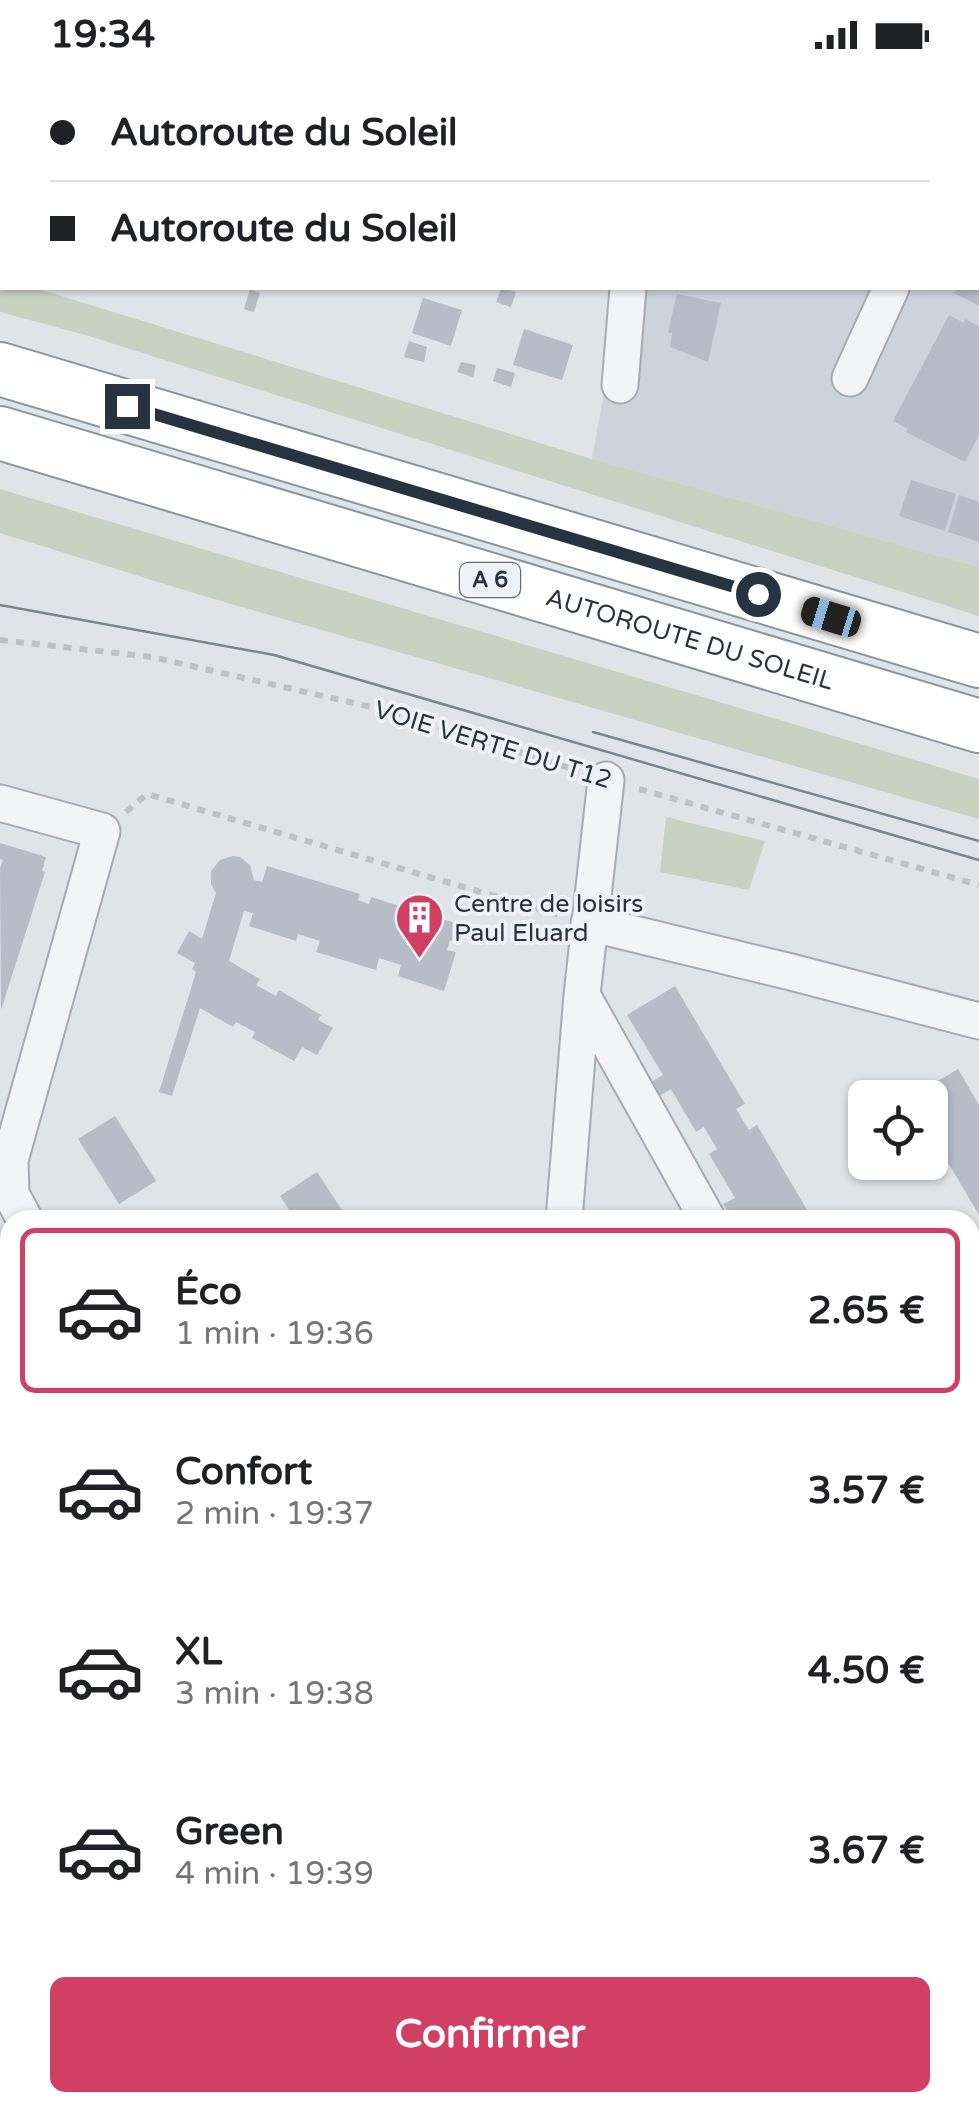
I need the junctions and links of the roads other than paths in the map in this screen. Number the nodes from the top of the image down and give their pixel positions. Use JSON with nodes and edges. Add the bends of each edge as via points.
{"nodes":[{"id":1,"x":628,"y":290,"type":"edge"},
{"id":2,"x":890,"y":290,"type":"edge"},
{"id":3,"x":0,"y":368,"type":"edge"},
{"id":4,"x":850,"y":378,"type":"dead end"},
{"id":5,"x":620,"y":385,"type":"dead end"},
{"id":6,"x":0,"y":434,"type":"edge"},
{"id":7,"x":979,"y":661,"type":"edge"},
{"id":8,"x":979,"y":726,"type":"edge"},
{"id":9,"x":606,"y":780,"type":"road end"},
{"id":10,"x":0,"y":803,"type":"edge"},
{"id":11,"x":589,"y":924,"type":"junction"},
{"id":12,"x":582,"y":996,"type":"junction"},
{"id":13,"x":979,"y":1022,"type":"edge"},
{"id":14,"x":10,"y":1160,"type":"junction"},
{"id":15,"x":0,"y":1200,"type":"edge"},
{"id":16,"x":20,"y":1210,"type":"edge"},
{"id":17,"x":565,"y":1210,"type":"edge"},
{"id":18,"x":702,"y":1210,"type":"edge"}],
"edges":[{"from":1,"to":5,"type":"street"},
{"from":2,"to":4,"type":"street"},
{"from":3,"to":7,"type":"highway"},
{"from":6,"to":8,"type":"highway","name":"AUTOROUTE DU SOLEIL","number":"A 6"},
{"from":9,"to":11,"type":"street"},
{"from":10,"to":14,"type":"street","via":[[102,831]]},
{"from":11,"to":12,"type":"street"},
{"from":11,"to":13,"type":"street"},
{"from":12,"to":17,"type":"street"},
{"from":12,"to":18,"type":"street"},
{"from":14,"to":15,"type":"street"},
{"from":14,"to":16,"type":"street","via":[[11,1194]]}]}
